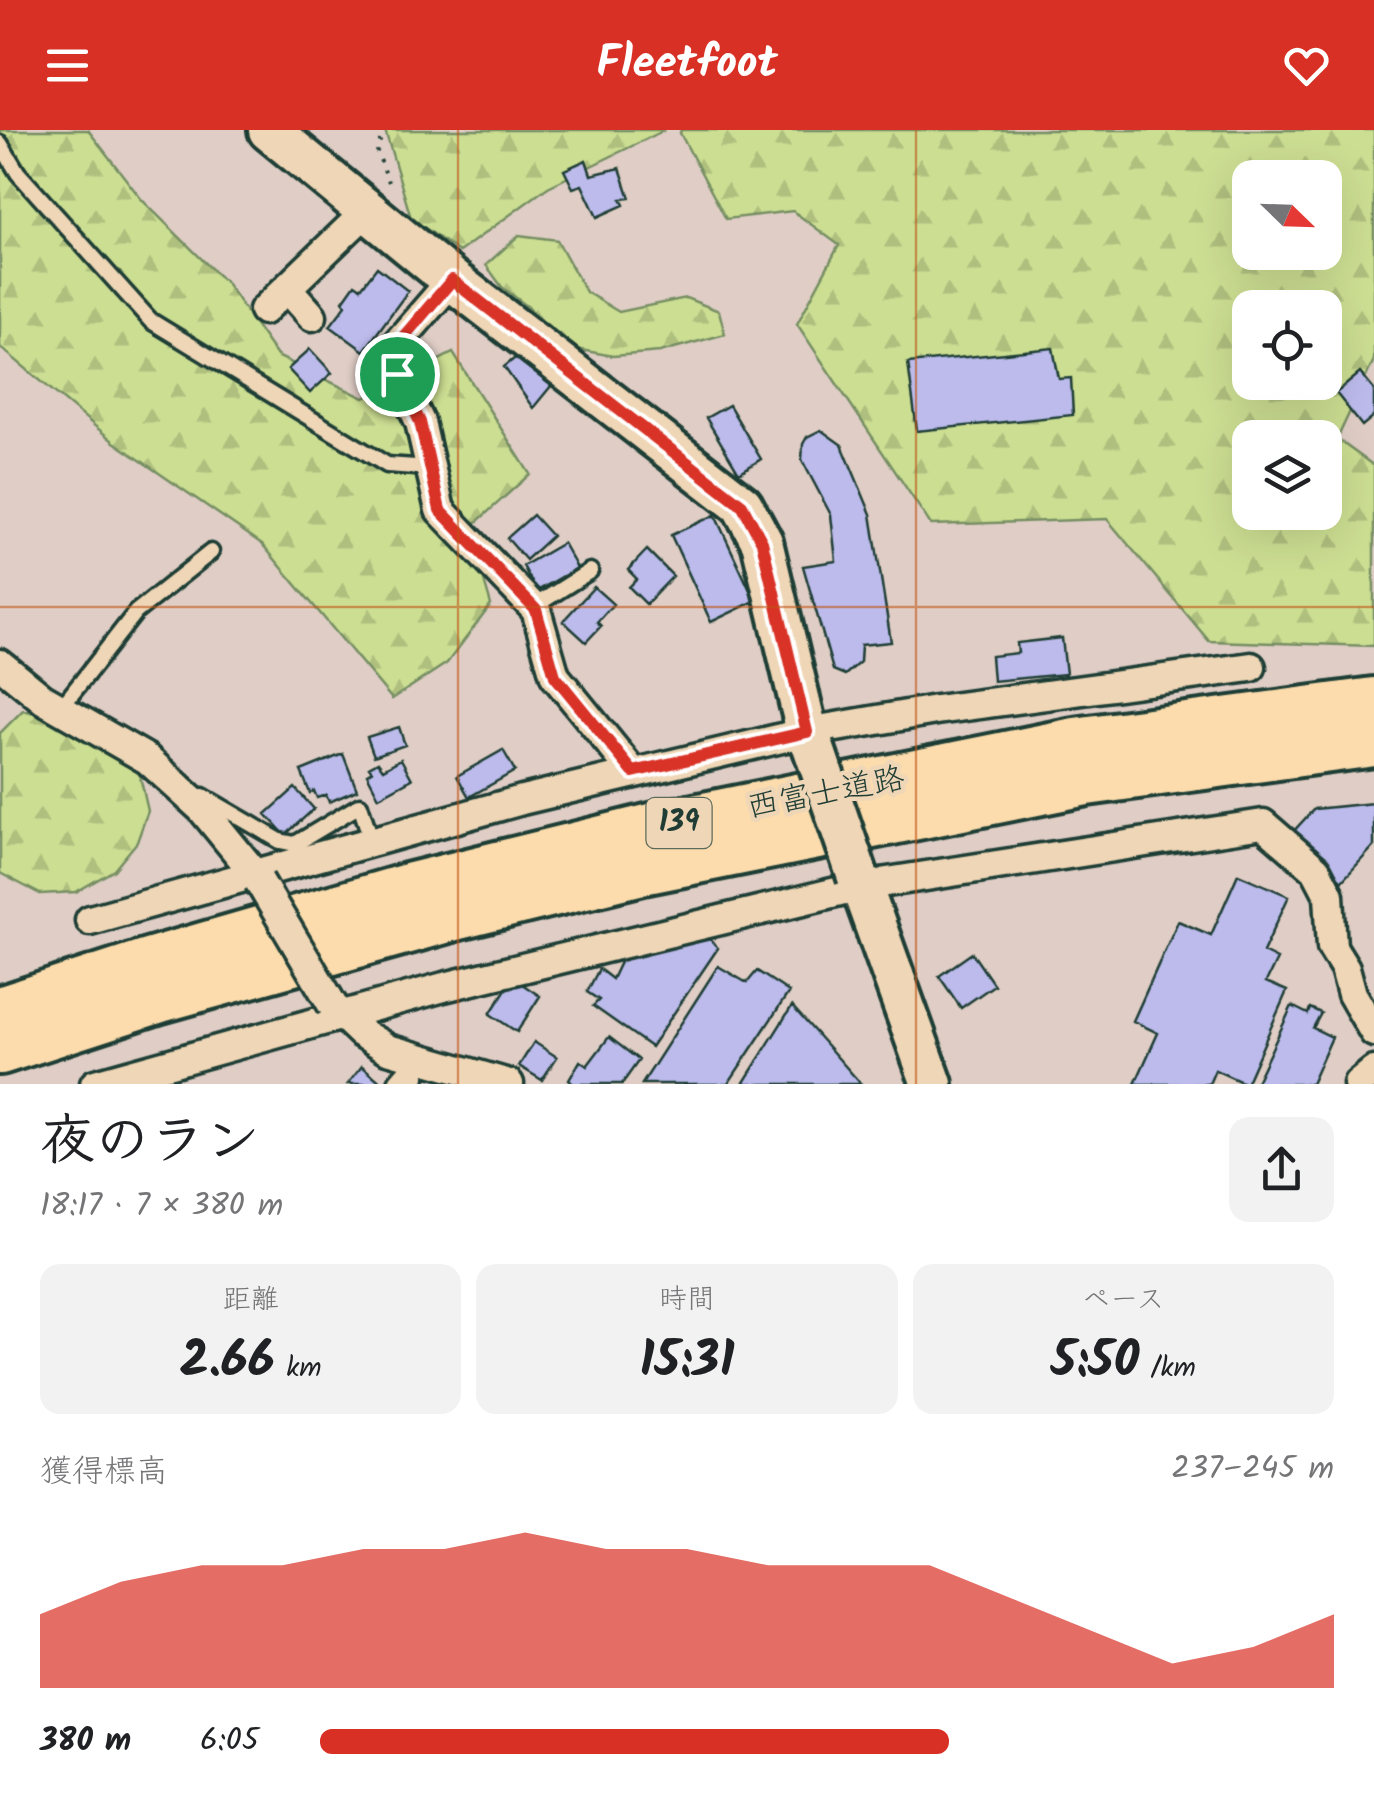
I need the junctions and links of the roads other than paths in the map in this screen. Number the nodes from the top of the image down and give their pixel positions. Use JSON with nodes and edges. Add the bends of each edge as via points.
{"nodes":[{"id":1,"x":269,"y":130,"type":"edge"},
{"id":2,"x":0,"y":143,"type":"edge"},
{"id":3,"x":382,"y":221,"type":"junction"},
{"id":4,"x":452,"y":280,"type":"junction"},
{"id":5,"x":287,"y":288,"type":"junction"},
{"id":6,"x":264,"y":310,"type":"dead end"},
{"id":7,"x":312,"y":316,"type":"dead end"},
{"id":8,"x":430,"y":468,"type":"junction"},
{"id":9,"x":210,"y":552,"type":"dead end"},
{"id":10,"x":590,"y":571,"type":"dead end"},
{"id":11,"x":533,"y":607,"type":"junction"},
{"id":12,"x":0,"y":664,"type":"edge"},
{"id":13,"x":1251,"y":667,"type":"dead end"},
{"id":14,"x":1374,"y":703,"type":"edge"},
{"id":15,"x":60,"y":709,"type":"junction"},
{"id":16,"x":810,"y":739,"type":"junction"},
{"id":17,"x":1374,"y":741,"type":"edge"},
{"id":18,"x":633,"y":772,"type":"junction"},
{"id":19,"x":191,"y":798,"type":"junction"},
{"id":20,"x":372,"y":842,"type":"junction"},
{"id":21,"x":257,"y":878,"type":"junction"},
{"id":22,"x":860,"y":882,"type":"junction"},
{"id":23,"x":90,"y":920,"type":"dead end"},
{"id":24,"x":337,"y":1010,"type":"junction"},
{"id":25,"x":0,"y":1012,"type":"edge"},
{"id":26,"x":1374,"y":1032,"type":"edge"},
{"id":27,"x":0,"y":1048,"type":"edge"},
{"id":28,"x":1374,"y":1071,"type":"edge"},
{"id":29,"x":95,"y":1084,"type":"edge"},
{"id":30,"x":509,"y":1084,"type":"edge"},
{"id":31,"x":932,"y":1084,"type":"edge"},
{"id":32,"x":1358,"y":1084,"type":"edge"}],
"edges":[{"from":1,"to":3,"type":"street"},
{"from":2,"to":8,"type":"lane","via":[[18,173],[151,321],[387,464]]},
{"from":3,"to":4,"type":"street"},
{"from":3,"to":5,"type":"street"},
{"from":4,"to":8,"type":"street","via":[[394,348]]},
{"from":4,"to":16,"type":"street","via":[[742,505],[762,542]]},
{"from":5,"to":6,"type":"street"},
{"from":5,"to":7,"type":"street"},
{"from":8,"to":11,"type":"street","via":[[440,510]]},
{"from":9,"to":15,"type":"lane","via":[[136,612]]},
{"from":10,"to":11,"type":"lane"},
{"from":11,"to":18,"type":"street","via":[[555,676]]},
{"from":12,"to":15,"type":"street"},
{"from":13,"to":16,"type":"street","via":[[936,710]]},
{"from":14,"to":25,"type":"highway","name":"西富士道路","number":"139","via":[[1076,743],[660,827],[408,889]]},
{"from":15,"to":19,"type":"street","via":[[146,759]]},
{"from":16,"to":18,"type":"street"},
{"from":16,"to":22,"type":"street","bridge":true},
{"from":17,"to":27,"type":"highway","name":"西富士道路","number":"139","via":[[1086,780],[642,869],[383,934]]},
{"from":18,"to":20,"type":"street"},
{"from":19,"to":20,"type":"lane","via":[[203,796],[295,844],[360,805]]},
{"from":19,"to":21,"type":"street"},
{"from":20,"to":21,"type":"street"},
{"from":21,"to":23,"type":"street"},
{"from":21,"to":24,"type":"street","bridge":true},
{"from":22,"to":24,"type":"street"},
{"from":22,"to":26,"type":"street","via":[[1263,824],[1316,870],[1329,894],[1332,947]]},
{"from":22,"to":31,"type":"street"},
{"from":24,"to":29,"type":"street"},
{"from":24,"to":30,"type":"street","via":[[388,1049]]},
{"from":28,"to":32,"type":"street"}]}
